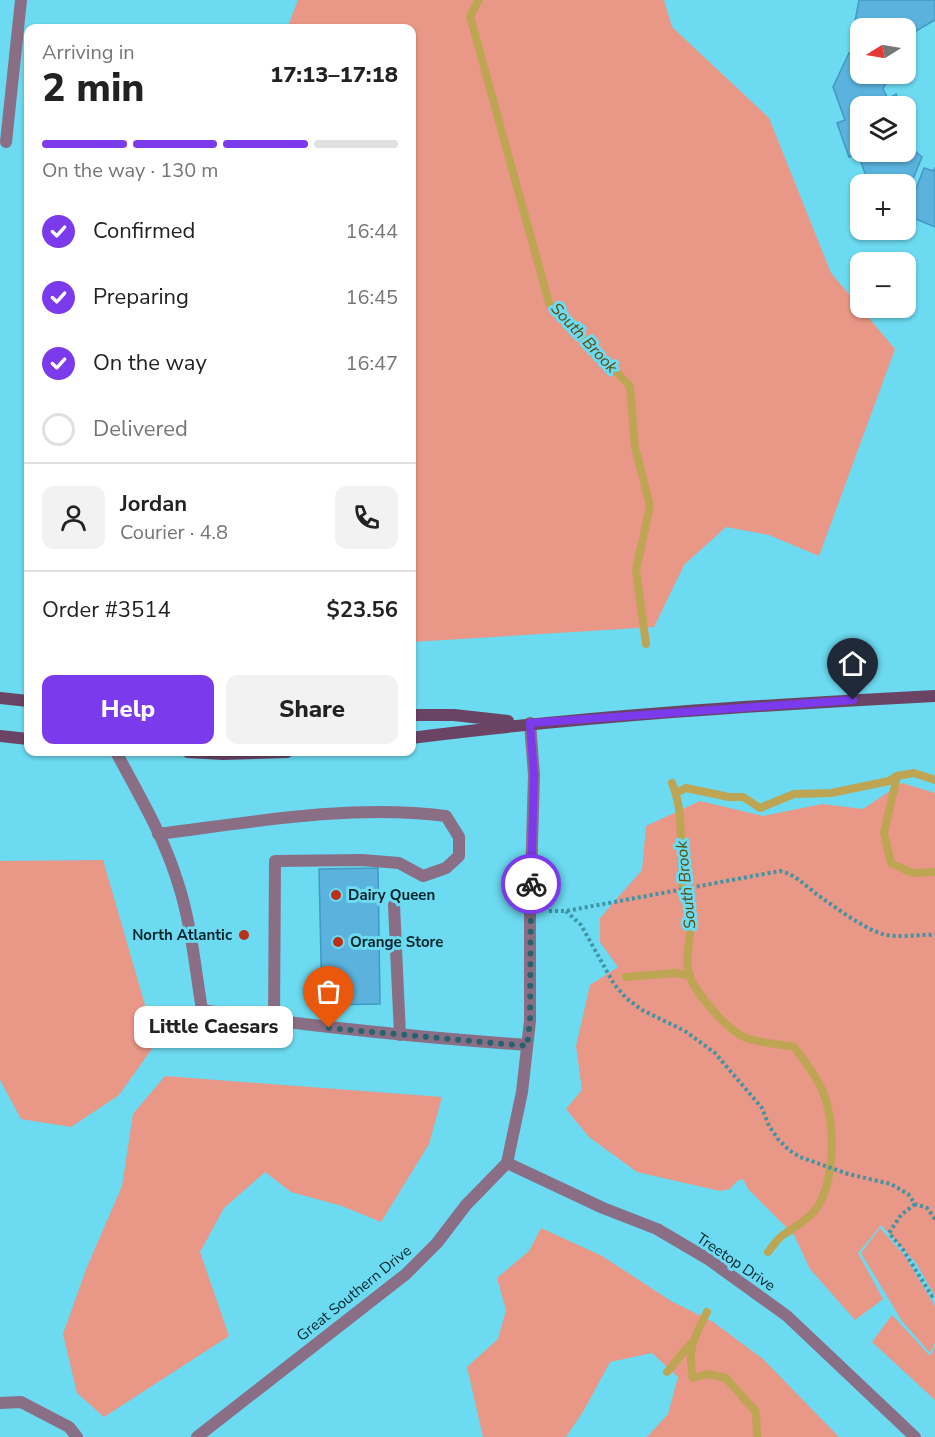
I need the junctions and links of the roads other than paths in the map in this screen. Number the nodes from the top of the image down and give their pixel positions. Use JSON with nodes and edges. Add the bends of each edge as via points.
{"nodes":[{"id":1,"x":21,"y":0,"type":"edge"},
{"id":2,"x":6,"y":142,"type":"dead end"},
{"id":3,"x":935,"y":696,"type":"edge"},
{"id":4,"x":0,"y":698,"type":"edge"},
{"id":5,"x":24,"y":701,"type":"edge"},
{"id":6,"x":416,"y":715,"type":"edge"},
{"id":7,"x":530,"y":723,"type":"junction"},
{"id":8,"x":0,"y":736,"type":"edge"},
{"id":9,"x":416,"y":737,"type":"edge"},
{"id":10,"x":24,"y":739,"type":"edge"},
{"id":11,"x":118,"y":756,"type":"edge"},
{"id":12,"x":158,"y":834,"type":"junction"},
{"id":13,"x":394,"y":904,"type":"dead end"},
{"id":14,"x":274,"y":1021,"type":"junction"},
{"id":15,"x":400,"y":1035,"type":"junction"},
{"id":16,"x":527,"y":1046,"type":"junction"},
{"id":17,"x":507,"y":1163,"type":"junction"},
{"id":18,"x":0,"y":1403,"type":"edge"},
{"id":19,"x":77,"y":1437,"type":"edge"},
{"id":20,"x":197,"y":1437,"type":"edge"},
{"id":21,"x":915,"y":1437,"type":"edge"}],
"edges":[{"from":1,"to":2,"type":"street"},
{"from":3,"to":7,"type":"main road"},
{"from":4,"to":5,"type":"main road"},
{"from":6,"to":7,"type":"main road"},
{"from":7,"to":9,"type":"main road"},
{"from":7,"to":16,"type":"street","via":[[534,775]]},
{"from":8,"to":10,"type":"main road"},
{"from":11,"to":12,"type":"street"},
{"from":12,"to":14,"type":"street","via":[[177,879],[202,1010]]},
{"from":12,"to":14,"type":"street","via":[[334,814],[412,812],[446,816],[459,837],[459,856],[446,868],[423,876],[399,863],[275,861]]},
{"from":13,"to":15,"type":"street"},
{"from":14,"to":15,"type":"street"},
{"from":15,"to":16,"type":"street"},
{"from":16,"to":17,"type":"street"},
{"from":17,"to":20,"type":"street","name":"Great Southern Drive","via":[[406,1274]]},
{"from":17,"to":21,"type":"street","name":"Treetop Drive","via":[[657,1229],[708,1259],[788,1316]]},
{"from":18,"to":19,"type":"street","via":[[21,1402],[69,1427]]}]}
